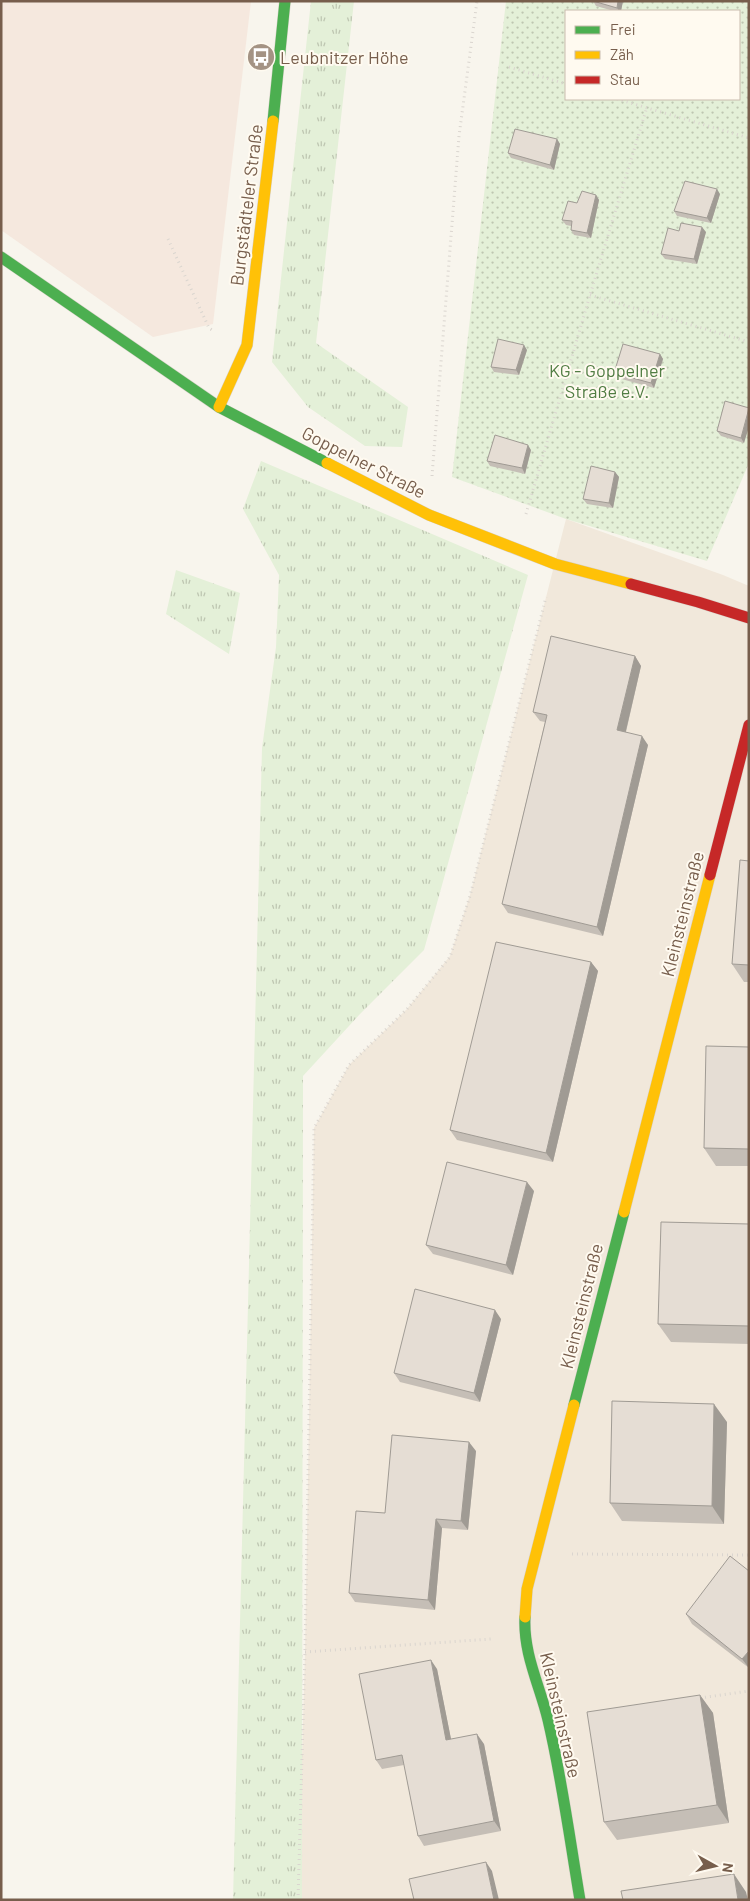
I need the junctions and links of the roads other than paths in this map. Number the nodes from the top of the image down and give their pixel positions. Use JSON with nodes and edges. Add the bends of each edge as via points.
{"nodes":[{"id":1,"x":284,"y":1,"type":"edge"},
{"id":2,"x":1,"y":257,"type":"edge"},
{"id":3,"x":219,"y":406,"type":"junction"},
{"id":4,"x":749,"y":618,"type":"edge"},
{"id":5,"x":749,"y":725,"type":"edge"},
{"id":6,"x":580,"y":1900,"type":"edge"}],
"edges":[{"from":1,"to":3,"type":"street","name":"Burgstädteler Straße","via":[[247,345]]},
{"from":2,"to":3,"type":"street","name":"Goppelner Straße"},
{"from":3,"to":4,"type":"street","name":"Goppelner Straße","via":[[429,515],[554,564]]},
{"from":5,"to":6,"type":"street","name":"Kleinsteinstraße","via":[[527,1589],[526,1636],[534,1677],[548,1719]]}]}
